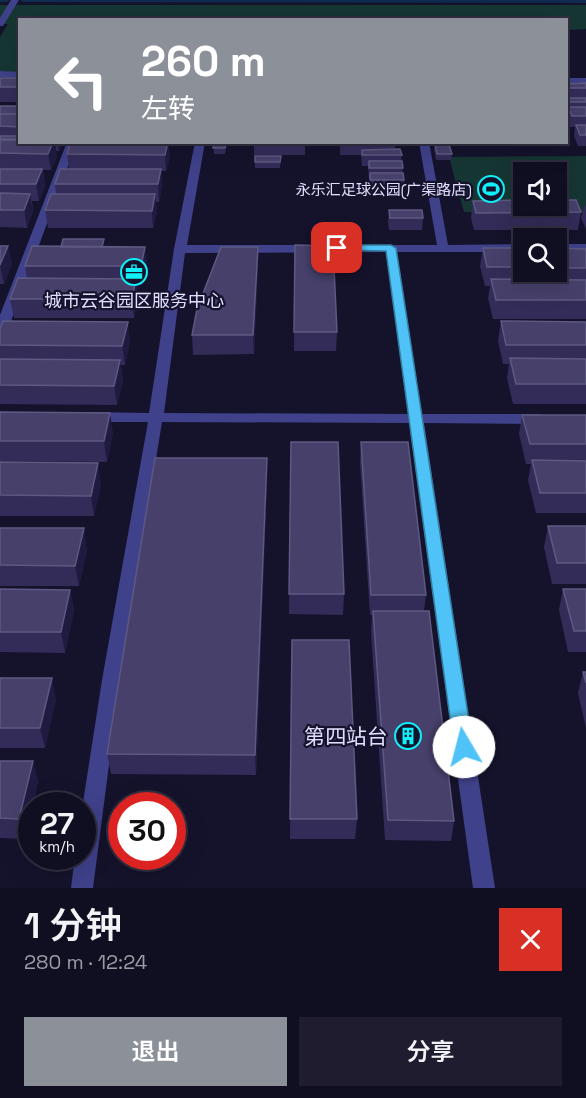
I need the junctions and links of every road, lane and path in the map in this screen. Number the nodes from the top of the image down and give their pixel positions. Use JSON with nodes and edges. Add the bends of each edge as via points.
{"nodes":[{"id":1,"x":15,"y":0,"type":"edge"},
{"id":2,"x":0,"y":24,"type":"edge"},
{"id":3,"x":0,"y":74,"type":"edge"},
{"id":4,"x":18,"y":75,"type":"edge"},
{"id":5,"x":568,"y":81,"type":"edge"},
{"id":6,"x":586,"y":81,"type":"edge"},
{"id":7,"x":71,"y":144,"type":"edge"},
{"id":8,"x":200,"y":144,"type":"edge"},
{"id":9,"x":424,"y":144,"type":"edge"},
{"id":10,"x":391,"y":248,"type":"junction"},
{"id":11,"x":443,"y":248,"type":"junction"},
{"id":12,"x":513,"y":248,"type":"edge"},
{"id":13,"x":567,"y":248,"type":"edge"},
{"id":14,"x":586,"y":248,"type":"edge"},
{"id":15,"x":180,"y":249,"type":"junction"},
{"id":16,"x":0,"y":332,"type":"edge"},
{"id":17,"x":78,"y":417,"type":"edge"},
{"id":18,"x":156,"y":417,"type":"junction"},
{"id":19,"x":416,"y":418,"type":"junction"},
{"id":20,"x":552,"y":419,"type":"edge"},
{"id":21,"x":82,"y":888,"type":"edge"},
{"id":22,"x":484,"y":888,"type":"edge"}],
"edges":[{"from":1,"to":2,"type":"street"},
{"from":3,"to":4,"type":"street"},
{"from":5,"to":6,"type":"street"},
{"from":7,"to":16,"type":"street"},
{"from":8,"to":15,"type":"street"},
{"from":9,"to":11,"type":"street"},
{"from":10,"to":11,"type":"street"},
{"from":10,"to":15,"type":"street"},
{"from":10,"to":19,"type":"street"},
{"from":11,"to":12,"type":"street"},
{"from":13,"to":14,"type":"street"},
{"from":15,"to":18,"type":"street"},
{"from":17,"to":18,"type":"street"},
{"from":18,"to":19,"type":"street"},
{"from":18,"to":21,"type":"street","via":[[111,680]]},
{"from":19,"to":20,"type":"street"},
{"from":19,"to":22,"type":"street"}]}
